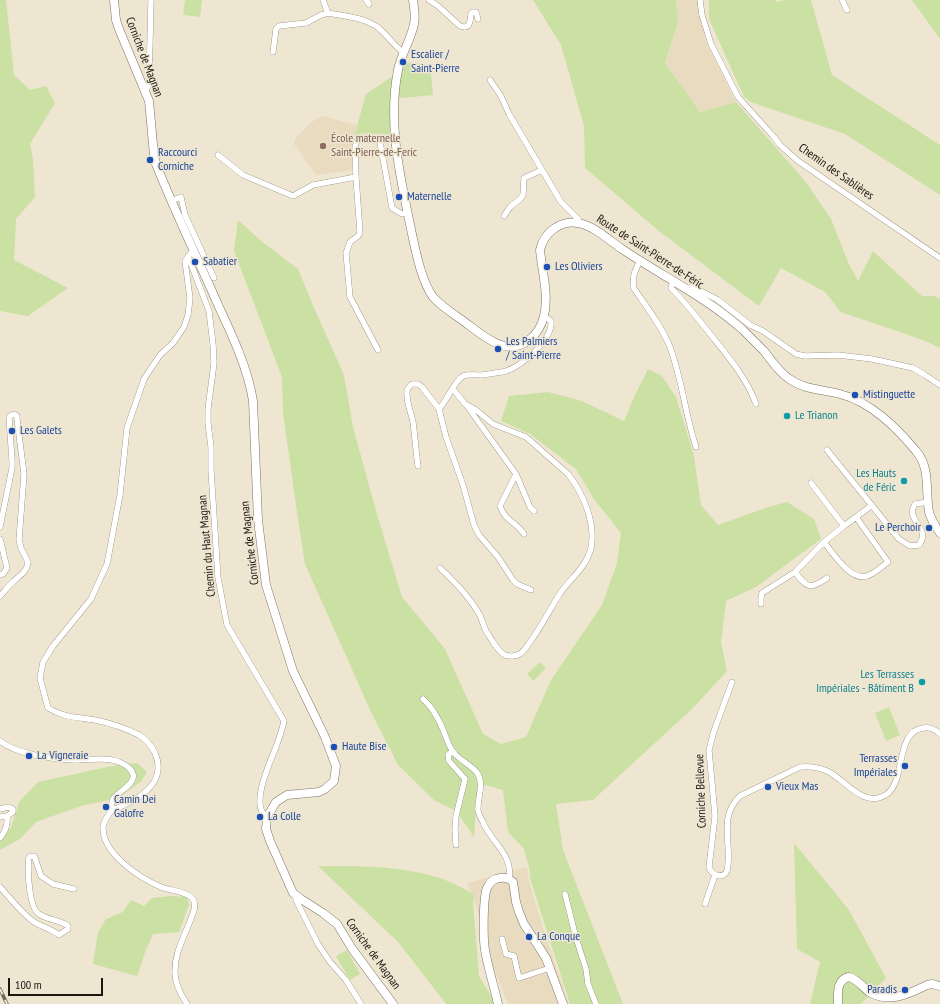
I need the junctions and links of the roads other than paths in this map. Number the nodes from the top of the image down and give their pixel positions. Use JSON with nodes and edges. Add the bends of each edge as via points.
{"nodes":[{"id":1,"x":114,"y":0,"type":"edge"},
{"id":2,"x":151,"y":0,"type":"edge"},
{"id":3,"x":323,"y":0,"type":"edge"},
{"id":4,"x":413,"y":0,"type":"edge"},
{"id":5,"x":429,"y":0,"type":"edge"},
{"id":6,"x":700,"y":0,"type":"edge"},
{"id":7,"x":842,"y":0,"type":"edge"},
{"id":8,"x":847,"y":10,"type":"dead end"},
{"id":9,"x":328,"y":13,"type":"junction"},
{"id":10,"x":478,"y":19,"type":"dead end"},
{"id":11,"x":274,"y":52,"type":"dead end"},
{"id":12,"x":403,"y":52,"type":"junction"},
{"id":13,"x":490,"y":80,"type":"dead end"},
{"id":14,"x":145,"y":92,"type":"junction"},
{"id":15,"x":218,"y":155,"type":"dead end"},
{"id":16,"x":542,"y":170,"type":"junction"},
{"id":17,"x":356,"y":177,"type":"junction"},
{"id":18,"x":171,"y":201,"type":"junction"},
{"id":19,"x":408,"y":212,"type":"junction"},
{"id":20,"x":504,"y":216,"type":"dead end"},
{"id":21,"x":579,"y":223,"type":"junction"},
{"id":22,"x":191,"y":254,"type":"junction"},
{"id":23,"x":940,"y":258,"type":"edge"},
{"id":24,"x":640,"y":260,"type":"junction"},
{"id":25,"x":214,"y":278,"type":"dead end"},
{"id":26,"x":673,"y":280,"type":"junction"},
{"id":27,"x":686,"y":288,"type":"junction"},
{"id":28,"x":544,"y":316,"type":"junction"},
{"id":29,"x":378,"y":350,"type":"dead end"},
{"id":30,"x":940,"y":385,"type":"edge"},
{"id":31,"x":453,"y":389,"type":"junction"},
{"id":32,"x":465,"y":404,"type":"junction"},
{"id":33,"x":756,"y":404,"type":"dead end"},
{"id":34,"x":439,"y":408,"type":"junction"},
{"id":35,"x":696,"y":447,"type":"dead end"},
{"id":36,"x":827,"y":450,"type":"dead end"},
{"id":37,"x":418,"y":466,"type":"dead end"},
{"id":38,"x":516,"y":474,"type":"junction"},
{"id":39,"x":811,"y":483,"type":"dead end"},
{"id":40,"x":928,"y":502,"type":"junction"},
{"id":41,"x":871,"y":506,"type":"junction"},
{"id":42,"x":534,"y":512,"type":"dead end"},
{"id":43,"x":856,"y":517,"type":"junction"},
{"id":44,"x":844,"y":526,"type":"junction"},
{"id":45,"x":0,"y":527,"type":"edge"},
{"id":46,"x":940,"y":533,"type":"edge"},
{"id":47,"x":524,"y":534,"type":"dead end"},
{"id":48,"x":0,"y":539,"type":"edge"},
{"id":49,"x":824,"y":542,"type":"junction"},
{"id":50,"x":440,"y":568,"type":"dead end"},
{"id":51,"x":795,"y":572,"type":"junction"},
{"id":52,"x":0,"y":575,"type":"edge"},
{"id":53,"x":827,"y":578,"type":"dead end"},
{"id":54,"x":531,"y":590,"type":"dead end"},
{"id":55,"x":0,"y":596,"type":"edge"},
{"id":56,"x":761,"y":604,"type":"dead end"},
{"id":57,"x":732,"y":682,"type":"dead end"},
{"id":58,"x":423,"y":699,"type":"dead end"},
{"id":59,"x":940,"y":734,"type":"edge"},
{"id":60,"x":0,"y":742,"type":"edge"},
{"id":61,"x":453,"y":751,"type":"junction"},
{"id":62,"x":0,"y":809,"type":"edge"},
{"id":63,"x":111,"y":810,"type":"junction"},
{"id":64,"x":8,"y":816,"type":"junction"},
{"id":65,"x":0,"y":817,"type":"edge"},
{"id":66,"x":267,"y":817,"type":"junction"},
{"id":67,"x":0,"y":838,"type":"edge"},
{"id":68,"x":456,"y":845,"type":"dead end"},
{"id":69,"x":715,"y":875,"type":"junction"},
{"id":70,"x":509,"y":879,"type":"junction"},
{"id":71,"x":0,"y":887,"type":"edge"},
{"id":72,"x":74,"y":889,"type":"dead end"},
{"id":73,"x":565,"y":894,"type":"dead end"},
{"id":74,"x":296,"y":896,"type":"junction"},
{"id":75,"x":705,"y":904,"type":"dead end"},
{"id":76,"x":502,"y":939,"type":"dead end"},
{"id":77,"x":550,"y":968,"type":"junction"},
{"id":78,"x":940,"y":986,"type":"edge"},
{"id":79,"x":187,"y":1004,"type":"edge"},
{"id":80,"x":361,"y":1004,"type":"edge"},
{"id":81,"x":393,"y":1004,"type":"edge"},
{"id":82,"x":498,"y":1004,"type":"edge"},
{"id":83,"x":563,"y":1004,"type":"edge"},
{"id":84,"x":596,"y":1004,"type":"edge"},
{"id":85,"x":838,"y":1004,"type":"edge"}],
"edges":[{"from":1,"to":14,"type":"street","name":"Corniche de Magnan","via":[[119,29]]},
{"from":2,"to":14,"type":"street","via":[[149,84]]},
{"from":3,"to":9,"type":"street"},
{"from":4,"to":12,"type":"street","name":"Route de Saint-Pierre-de-Féric","via":[[414,23]]},
{"from":5,"to":10,"type":"street","via":[[460,26],[468,26],[473,12],[476,12]]},
{"from":6,"to":23,"type":"street","name":"Chemin des Sablières","via":[[711,44],[738,97],[780,145],[798,161]]},
{"from":7,"to":8,"type":"street"},
{"from":9,"to":11,"type":"street","via":[[306,23],[279,26],[276,29]]},
{"from":9,"to":12,"type":"street","via":[[358,18],[377,26]]},
{"from":12,"to":19,"type":"street","name":"Route de Saint-Pierre-de-Féric","via":[[398,69],[394,118],[398,162]]},
{"from":13,"to":16,"type":"street"},
{"from":14,"to":18,"type":"street","name":"Corniche de Magnan","via":[[150,107],[154,158]]},
{"from":15,"to":17,"type":"street","via":[[243,175],[293,196],[314,185]]},
{"from":16,"to":20,"type":"street","via":[[524,178],[523,194]]},
{"from":16,"to":21,"type":"street","via":[[561,202],[578,218]]},
{"from":17,"to":19,"type":"street","via":[[356,141],[363,137],[374,138],[380,142],[392,208],[402,214]]},
{"from":17,"to":29,"type":"street","via":[[360,233],[350,242],[346,253],[350,297]]},
{"from":18,"to":22,"type":"street","name":"Corniche de Magnan"},
{"from":18,"to":25,"type":"street","via":[[181,197],[185,215]]},
{"from":19,"to":28,"type":"street","name":"Route de Saint-Pierre-de-Féric","via":[[423,276],[433,297],[484,337],[508,347],[518,346],[534,336]]},
{"from":21,"to":24,"type":"street","name":"Route de Saint-Pierre-de-Féric"},
{"from":21,"to":28,"type":"street","name":"Route de Saint-Pierre-de-Féric","via":[[564,224],[555,228],[542,242],[540,250],[545,298]]},
{"from":22,"to":63,"type":"street","via":[[185,261],[190,298],[187,320],[173,343],[160,355],[144,379],[127,428],[120,495],[107,564],[92,599],[53,646],[44,662],[40,678],[48,708],[71,718],[110,723],[139,735],[154,751],[158,766],[153,784],[147,792]]},
{"from":22,"to":66,"type":"street","name":"Chemin du Haut Magnan","via":[[209,311],[213,344],[214,363],[208,423],[218,578],[227,625],[284,721],[262,781],[261,808],[263,815]]},
{"from":22,"to":66,"type":"street","name":"Corniche de Magnan","via":[[236,346],[252,392],[258,520],[266,585],[293,671],[336,766],[334,781],[325,789],[319,792],[287,795],[276,802]]},
{"from":24,"to":26,"type":"street","name":"Route de Saint-Pierre-de-Féric"},
{"from":24,"to":35,"type":"street","via":[[634,274],[633,287],[657,321],[670,347]]},
{"from":26,"to":27,"type":"street","name":"Route de Saint-Pierre-de-Féric"},
{"from":26,"to":33,"type":"street","via":[[671,288],[748,385]]},
{"from":27,"to":30,"type":"street","via":[[693,287],[718,300],[750,325],[796,354],[872,359],[913,368]]},
{"from":27,"to":40,"type":"street","name":"Route de Saint-Pierre-de-Féric","via":[[742,330],[763,350],[780,372],[792,381],[807,388],[855,399],[878,413],[922,459]]},
{"from":28,"to":31,"type":"street","via":[[551,321],[552,327],[532,354],[507,370],[463,376]]},
{"from":31,"to":32,"type":"street"},
{"from":31,"to":34,"type":"street"},
{"from":32,"to":38,"type":"street"},
{"from":32,"to":50,"type":"street","via":[[493,424],[526,437],[568,474],[582,497],[589,516],[590,549],[585,563],[559,594],[539,630],[524,650],[513,656],[501,652],[486,631],[470,599]]},
{"from":34,"to":37,"type":"street","via":[[418,384],[408,387],[408,406],[413,423]]},
{"from":34,"to":54,"type":"street","via":[[477,531],[513,580]]},
{"from":36,"to":41,"type":"street"},
{"from":38,"to":42,"type":"street"},
{"from":38,"to":47,"type":"street","via":[[500,506],[509,521],[520,527]]},
{"from":39,"to":44,"type":"street"},
{"from":40,"to":41,"type":"street","via":[[915,504],[913,508],[914,518],[923,536],[919,545],[910,546],[899,539]]},
{"from":40,"to":46,"type":"street","name":"Route de Saint-Pierre-de-Féric","via":[[929,512]]},
{"from":41,"to":43,"type":"street"},
{"from":43,"to":44,"type":"street"},
{"from":43,"to":49,"type":"street","via":[[888,562],[868,576],[852,574]]},
{"from":44,"to":49,"type":"street"},
{"from":45,"to":55,"type":"street","via":[[12,468],[9,418],[14,414],[17,416],[24,474],[19,540],[20,548],[28,562],[24,572]]},
{"from":48,"to":52,"type":"street","via":[[7,568],[4,574]]},
{"from":49,"to":51,"type":"street"},
{"from":51,"to":53,"type":"street","via":[[810,586],[816,586]]},
{"from":51,"to":56,"type":"street","via":[[762,593]]},
{"from":57,"to":69,"type":"street","name":"Corniche Bellevue","via":[[709,750],[715,816],[709,867]]},
{"from":58,"to":61,"type":"street","via":[[431,706]]},
{"from":59,"to":69,"type":"street","name":"Corniche Bellevue","via":[[926,728],[911,734],[904,748],[895,784],[892,790],[882,797],[866,798],[833,774],[806,766],[740,796],[733,802],[728,816],[727,871],[725,874]]},
{"from":60,"to":63,"type":"street","via":[[20,752],[71,760],[113,760],[126,766],[133,774],[133,779],[130,785],[114,797]]},
{"from":61,"to":68,"type":"street","via":[[448,755],[449,761],[465,779],[456,816]]},
{"from":61,"to":70,"type":"street","via":[[478,775],[481,789],[478,811],[487,831],[507,860]]},
{"from":62,"to":64,"type":"street","via":[[11,808],[12,812]]},
{"from":63,"to":79,"type":"street","via":[[105,821],[104,833],[111,851],[120,861],[161,887],[182,893],[194,901],[194,910],[182,939],[175,974],[180,993]]},
{"from":64,"to":65,"type":"street"},
{"from":64,"to":67,"type":"street","via":[[8,823]]},
{"from":66,"to":74,"type":"street","via":[[266,829],[270,841]]},
{"from":69,"to":75,"type":"street"},
{"from":70,"to":77,"type":"street","via":[[514,885],[516,902],[524,924]]},
{"from":70,"to":82,"type":"street","via":[[492,881],[486,893],[484,944]]},
{"from":71,"to":72,"type":"street","via":[[32,920],[59,935],[68,929],[68,926],[39,914],[34,908],[28,857],[34,856],[41,876],[53,884]]},
{"from":73,"to":84,"type":"street","via":[[586,968],[588,984]]},
{"from":74,"to":80,"type":"street","via":[[318,944]]},
{"from":74,"to":81,"type":"street","name":"Corniche de Magnan","via":[[337,924]]},
{"from":76,"to":77,"type":"street","via":[[506,954],[514,956],[519,978]]},
{"from":77,"to":83,"type":"street"},
{"from":78,"to":85,"type":"street","via":[[927,985],[898,999],[886,1000],[871,994],[849,977],[840,983]]}]}
